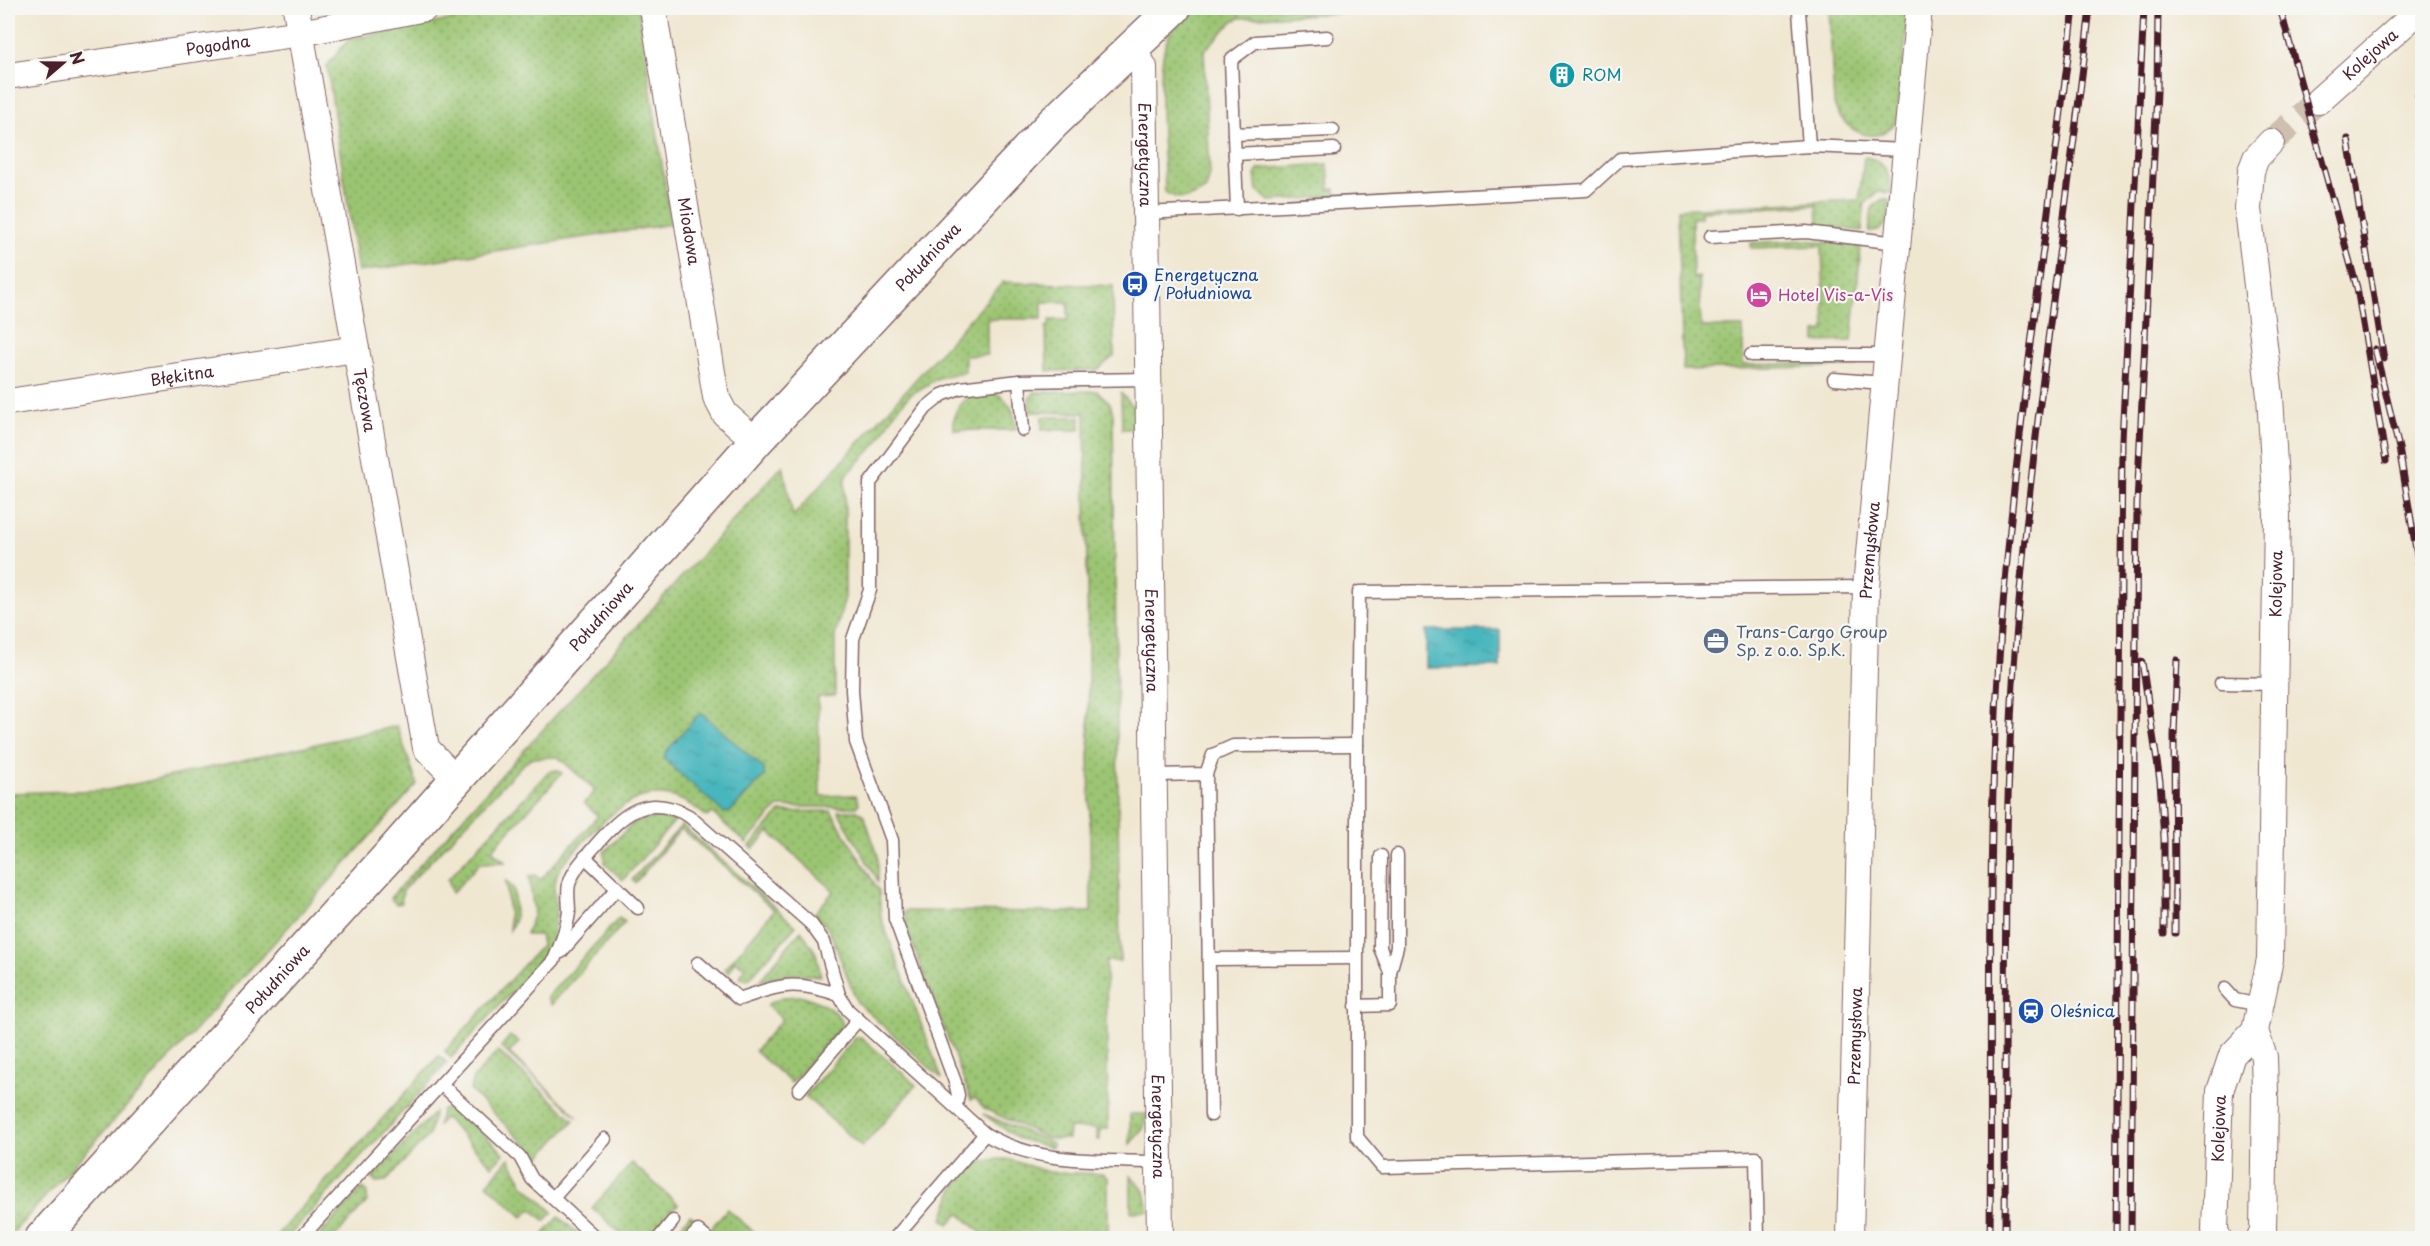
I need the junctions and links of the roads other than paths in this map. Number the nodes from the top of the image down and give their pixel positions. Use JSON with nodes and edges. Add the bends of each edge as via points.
{"nodes":[{"id":1,"x":296,"y":8,"type":"edge"},
{"id":2,"x":425,"y":8,"type":"edge"},
{"id":3,"x":653,"y":8,"type":"edge"},
{"id":4,"x":1174,"y":8,"type":"edge"},
{"id":5,"x":1919,"y":8,"type":"edge"},
{"id":6,"x":2422,"y":8,"type":"edge"},
{"id":7,"x":1799,"y":11,"type":"dead end"},
{"id":8,"x":301,"y":33,"type":"junction"},
{"id":9,"x":1327,"y":37,"type":"dead end"},
{"id":10,"x":1130,"y":47,"type":"junction"},
{"id":11,"x":8,"y":76,"type":"edge"},
{"id":12,"x":2318,"y":101,"type":"tunnel mouth"},
{"id":13,"x":1333,"y":130,"type":"dead end"},
{"id":14,"x":1234,"y":134,"type":"junction"},
{"id":15,"x":2271,"y":142,"type":"tunnel mouth"},
{"id":16,"x":1809,"y":146,"type":"junction"},
{"id":17,"x":1334,"y":149,"type":"dead end"},
{"id":18,"x":1906,"y":150,"type":"junction"},
{"id":19,"x":1235,"y":154,"type":"junction"},
{"id":20,"x":1237,"y":209,"type":"junction"},
{"id":21,"x":1146,"y":213,"type":"junction"},
{"id":22,"x":1710,"y":237,"type":"dead end"},
{"id":23,"x":1896,"y":243,"type":"junction"},
{"id":24,"x":356,"y":350,"type":"junction"},
{"id":25,"x":1751,"y":355,"type":"dead end"},
{"id":26,"x":1886,"y":355,"type":"junction"},
{"id":27,"x":1149,"y":378,"type":"junction"},
{"id":28,"x":1834,"y":379,"type":"dead end"},
{"id":29,"x":1019,"y":381,"type":"junction"},
{"id":30,"x":1883,"y":383,"type":"junction"},
{"id":31,"x":8,"y":402,"type":"edge"},
{"id":32,"x":1023,"y":430,"type":"dead end"},
{"id":33,"x":756,"y":441,"type":"junction"},
{"id":34,"x":1866,"y":587,"type":"junction"},
{"id":35,"x":2221,"y":683,"type":"dead end"},
{"id":36,"x":2276,"y":684,"type":"junction"},
{"id":37,"x":1357,"y":745,"type":"junction"},
{"id":38,"x":1206,"y":774,"type":"junction"},
{"id":39,"x":1154,"y":775,"type":"junction"},
{"id":40,"x":456,"y":779,"type":"junction"},
{"id":41,"x":1397,"y":855,"type":"dead end"},
{"id":42,"x":1381,"y":856,"type":"dead end"},
{"id":43,"x":585,"y":857,"type":"junction"},
{"id":44,"x":617,"y":888,"type":"junction"},
{"id":45,"x":638,"y":908,"type":"dead end"},
{"id":46,"x":1356,"y":958,"type":"junction"},
{"id":47,"x":1209,"y":959,"type":"junction"},
{"id":48,"x":554,"y":960,"type":"junction"},
{"id":49,"x":698,"y":963,"type":"dead end"},
{"id":50,"x":1389,"y":972,"type":"junction"},
{"id":51,"x":2225,"y":989,"type":"dead end"},
{"id":52,"x":839,"y":995,"type":"junction"},
{"id":53,"x":2260,"y":1005,"type":"junction"},
{"id":54,"x":1356,"y":1006,"type":"junction"},
{"id":55,"x":858,"y":1020,"type":"junction"},
{"id":56,"x":2255,"y":1031,"type":"junction"},
{"id":57,"x":441,"y":1084,"type":"junction"},
{"id":58,"x":799,"y":1090,"type":"dead end"},
{"id":59,"x":956,"y":1106,"type":"junction"},
{"id":60,"x":1211,"y":1114,"type":"dead end"},
{"id":61,"x":985,"y":1134,"type":"junction"},
{"id":62,"x":605,"y":1139,"type":"dead end"},
{"id":63,"x":1159,"y":1162,"type":"junction"},
{"id":64,"x":553,"y":1198,"type":"junction"},
{"id":65,"x":673,"y":1221,"type":"dead end"},
{"id":66,"x":42,"y":1239,"type":"edge"},
{"id":67,"x":301,"y":1239,"type":"edge"},
{"id":68,"x":596,"y":1239,"type":"edge"},
{"id":69,"x":659,"y":1239,"type":"edge"},
{"id":70,"x":691,"y":1239,"type":"edge"},
{"id":71,"x":706,"y":1239,"type":"edge"},
{"id":72,"x":895,"y":1239,"type":"edge"},
{"id":73,"x":1160,"y":1239,"type":"edge"},
{"id":74,"x":1758,"y":1239,"type":"edge"},
{"id":75,"x":1850,"y":1239,"type":"edge"},
{"id":76,"x":2218,"y":1239,"type":"edge"},
{"id":77,"x":2260,"y":1239,"type":"edge"}],
"edges":[{"from":1,"to":8,"type":"street","name":"Tęczowa"},
{"from":2,"to":8,"type":"street","name":"Pogodna"},
{"from":3,"to":33,"type":"street","name":"Miodowa","via":[[716,397],[725,414]]},
{"from":4,"to":10,"type":"street","name":"Południowa"},
{"from":5,"to":18,"type":"street","name":"Przemysłowa"},
{"from":6,"to":12,"type":"street","name":"Kolejowa"},
{"from":7,"to":16,"type":"lane"},
{"from":8,"to":11,"type":"street","name":"Pogodna"},
{"from":8,"to":24,"type":"street","name":"Tęczowa"},
{"from":9,"to":14,"type":"lane","via":[[1255,42],[1232,60]]},
{"from":10,"to":21,"type":"street","name":"Energetyczna","via":[[1144,67]]},
{"from":10,"to":33,"type":"street","name":"Południowa","via":[[1052,124]]},
{"from":13,"to":14,"type":"lane"},
{"from":14,"to":19,"type":"lane"},
{"from":15,"to":36,"type":"street","name":"Kolejowa","via":[[2256,158],[2251,171],[2248,209],[2276,471]]},
{"from":16,"to":18,"type":"lane"},
{"from":16,"to":20,"type":"lane","via":[[1620,159],[1586,190]]},
{"from":17,"to":19,"type":"lane"},
{"from":18,"to":23,"type":"street","name":"Przemysłowa"},
{"from":19,"to":20,"type":"lane"},
{"from":20,"to":21,"type":"lane"},
{"from":21,"to":27,"type":"street","name":"Energetyczna"},
{"from":22,"to":23,"type":"lane","via":[[1806,232]]},
{"from":23,"to":26,"type":"street","name":"Przemysłowa"},
{"from":24,"to":31,"type":"street","name":"Błękitna"},
{"from":24,"to":40,"type":"street","name":"Tęczowa","via":[[426,748]]},
{"from":25,"to":26,"type":"lane"},
{"from":26,"to":30,"type":"street","name":"Przemysłowa"},
{"from":27,"to":29,"type":"lane"},
{"from":27,"to":39,"type":"street","name":"Energetyczna"},
{"from":28,"to":30,"type":"lane"},
{"from":29,"to":32,"type":"lane"},
{"from":29,"to":59,"type":"lane","via":[[970,386],[942,395],[926,408],[870,483],[870,590],[853,639],[856,742],[892,840],[895,919],[956,1082]]},
{"from":30,"to":34,"type":"street","name":"Przemysłowa"},
{"from":33,"to":40,"type":"street","name":"Południowa"},
{"from":34,"to":37,"type":"lane","via":[[1359,592]]},
{"from":34,"to":75,"type":"street","name":"Przemysłowa"},
{"from":35,"to":36,"type":"lane"},
{"from":36,"to":53,"type":"street","name":"Kolejowa","via":[[2270,959]]},
{"from":37,"to":38,"type":"lane","via":[[1233,746],[1213,755]]},
{"from":37,"to":46,"type":"lane"},
{"from":38,"to":39,"type":"lane"},
{"from":38,"to":47,"type":"lane"},
{"from":39,"to":63,"type":"street","name":"Energetyczna"},
{"from":40,"to":66,"type":"street","name":"Południowa"},
{"from":41,"to":50,"type":"lane","via":[[1397,947]]},
{"from":42,"to":50,"type":"lane","via":[[1380,948]]},
{"from":43,"to":44,"type":"lane"},
{"from":43,"to":48,"type":"lane","via":[[568,886],[565,933]]},
{"from":43,"to":52,"type":"lane","via":[[630,812],[652,806],[675,808],[689,816],[810,924],[824,942]]},
{"from":44,"to":45,"type":"lane"},
{"from":44,"to":48,"type":"lane"},
{"from":46,"to":47,"type":"lane"},
{"from":46,"to":54,"type":"lane"},
{"from":47,"to":60,"type":"lane"},
{"from":48,"to":57,"type":"lane"},
{"from":49,"to":52,"type":"lane","via":[[739,999],[792,984]]},
{"from":50,"to":54,"type":"lane","via":[[1389,1005]]},
{"from":51,"to":53,"type":"lane","via":[[2235,1000]]},
{"from":52,"to":55,"type":"lane"},
{"from":53,"to":56,"type":"street","name":"Kolejowa"},
{"from":54,"to":74,"type":"lane","via":[[1357,1137],[1382,1167],[1756,1158]]},
{"from":55,"to":58,"type":"lane"},
{"from":55,"to":59,"type":"lane"},
{"from":56,"to":76,"type":"street","name":"Kolejowa","via":[[2232,1055],[2220,1091],[2215,1230]]},
{"from":56,"to":77,"type":"street","name":"Kolejowa","via":[[2264,1057],[2265,1094]]},
{"from":57,"to":64,"type":"lane","via":[[519,1157],[532,1179]]},
{"from":57,"to":67,"type":"lane"},
{"from":59,"to":61,"type":"lane"},
{"from":61,"to":63,"type":"lane","via":[[1002,1144],[1057,1158]]},
{"from":61,"to":72,"type":"lane"},
{"from":62,"to":64,"type":"lane"},
{"from":63,"to":73,"type":"street","name":"Energetyczna"},
{"from":64,"to":68,"type":"lane"},
{"from":65,"to":69,"type":"lane"},
{"from":70,"to":71,"type":"lane","via":[[698,1231]]}]}
